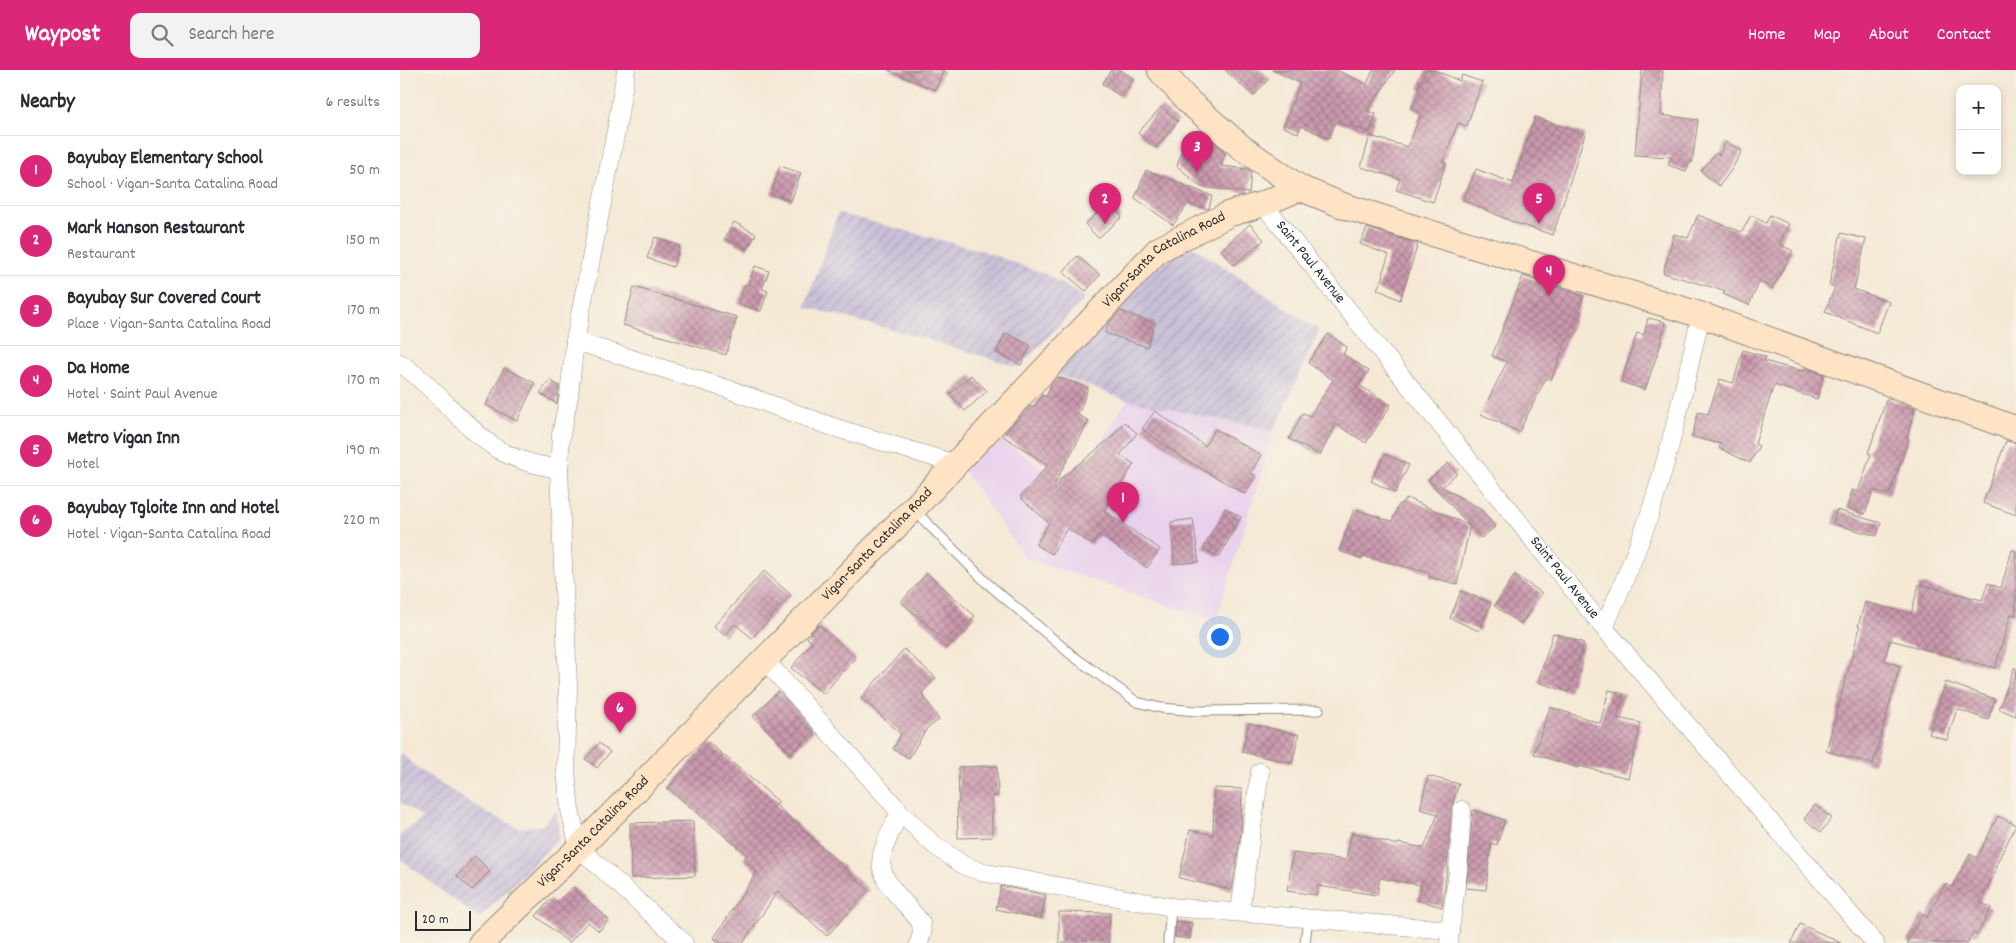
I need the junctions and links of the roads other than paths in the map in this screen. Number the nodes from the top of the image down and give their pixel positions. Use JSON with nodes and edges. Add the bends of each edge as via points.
{"nodes":[{"id":1,"x":626,"y":70,"type":"edge"},
{"id":2,"x":1160,"y":70,"type":"edge"},
{"id":3,"x":1300,"y":188,"type":"junction"},
{"id":4,"x":1263,"y":204,"type":"junction"},
{"id":5,"x":1701,"y":315,"type":"junction"},
{"id":6,"x":575,"y":341,"type":"junction"},
{"id":7,"x":400,"y":363,"type":"edge"},
{"id":8,"x":2016,"y":429,"type":"edge"},
{"id":9,"x":956,"y":464,"type":"junction"},
{"id":10,"x":559,"y":469,"type":"junction"},
{"id":11,"x":913,"y":509,"type":"junction"},
{"id":12,"x":1604,"y":628,"type":"junction"},
{"id":13,"x":764,"y":659,"type":"junction"},
{"id":14,"x":1318,"y":710,"type":"dead end"},
{"id":15,"x":1260,"y":772,"type":"dead end"},
{"id":16,"x":1462,"y":810,"type":"dead end"},
{"id":17,"x":900,"y":812,"type":"junction"},
{"id":18,"x":579,"y":848,"type":"junction"},
{"id":19,"x":1171,"y":907,"type":"junction"},
{"id":20,"x":1240,"y":912,"type":"junction"},
{"id":21,"x":1308,"y":917,"type":"junction"},
{"id":22,"x":1450,"y":936,"type":"edge"},
{"id":23,"x":481,"y":943,"type":"edge"},
{"id":24,"x":684,"y":943,"type":"edge"},
{"id":25,"x":920,"y":943,"type":"edge"},
{"id":26,"x":1168,"y":943,"type":"edge"},
{"id":27,"x":1306,"y":943,"type":"edge"},
{"id":28,"x":1875,"y":943,"type":"edge"}],
"edges":[{"from":1,"to":6,"type":"street"},
{"from":2,"to":3,"type":"main road","via":[[1188,101],[1242,147]]},
{"from":3,"to":4,"type":"main road","name":"Vigan-Santa Catalina Road"},
{"from":3,"to":5,"type":"main road","via":[[1344,206]]},
{"from":4,"to":9,"type":"main road","name":"Vigan-Santa Catalina Road","via":[[1229,214],[1158,250]]},
{"from":4,"to":12,"type":"street","name":"Saint Paul Avenue"},
{"from":5,"to":8,"type":"main road"},
{"from":5,"to":12,"type":"street","via":[[1652,508]]},
{"from":6,"to":9,"type":"street","via":[[728,389],[833,427]]},
{"from":6,"to":10,"type":"street"},
{"from":7,"to":10,"type":"street","via":[[495,447],[534,465]]},
{"from":9,"to":11,"type":"main road","name":"Vigan-Santa Catalina Road"},
{"from":10,"to":18,"type":"street","via":[[568,685],[566,771],[570,810]]},
{"from":11,"to":13,"type":"main road","name":"Vigan-Santa Catalina Road"},
{"from":11,"to":14,"type":"lane","via":[[987,583],[1073,656],[1137,702],[1161,708],[1198,710]]},
{"from":12,"to":28,"type":"street","name":"Saint Paul Avenue"},
{"from":13,"to":17,"type":"street"},
{"from":13,"to":18,"type":"main road","name":"Vigan-Santa Catalina Road"},
{"from":15,"to":20,"type":"street"},
{"from":16,"to":22,"type":"street"},
{"from":17,"to":19,"type":"street","via":[[934,845],[963,865],[981,872]]},
{"from":17,"to":25,"type":"street","via":[[882,853],[882,875],[922,923]]},
{"from":18,"to":23,"type":"main road","name":"Vigan-Santa Catalina Road"},
{"from":18,"to":24,"type":"street"},
{"from":19,"to":20,"type":"street"},
{"from":19,"to":26,"type":"lane"},
{"from":20,"to":21,"type":"street"},
{"from":21,"to":22,"type":"street"},
{"from":21,"to":27,"type":"lane"}]}
